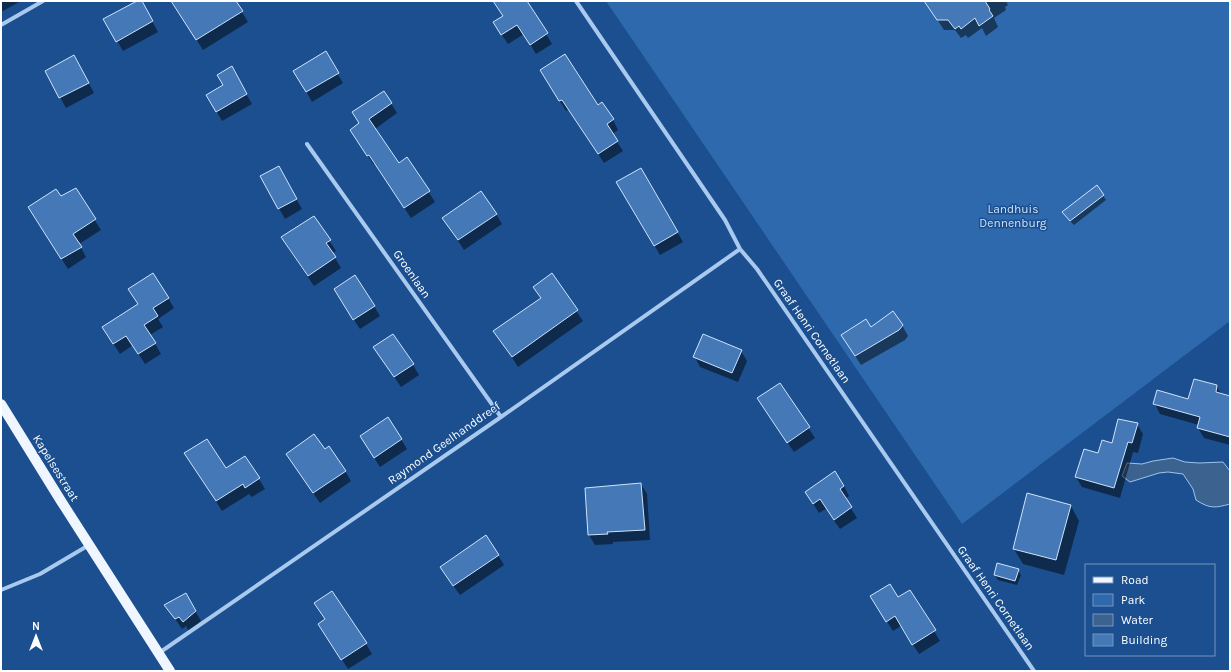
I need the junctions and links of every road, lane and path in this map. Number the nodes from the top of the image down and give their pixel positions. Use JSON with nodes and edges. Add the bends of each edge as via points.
{"nodes":[{"id":1,"x":43,"y":1,"type":"edge"},
{"id":2,"x":576,"y":1,"type":"edge"},
{"id":3,"x":1,"y":25,"type":"edge"},
{"id":4,"x":307,"y":144,"type":"dead end"},
{"id":5,"x":740,"y":249,"type":"junction"},
{"id":6,"x":1,"y":404,"type":"edge"},
{"id":7,"x":501,"y":417,"type":"junction"},
{"id":8,"x":89,"y":545,"type":"junction"},
{"id":9,"x":1,"y":590,"type":"edge"},
{"id":10,"x":158,"y":653,"type":"junction"},
{"id":11,"x":170,"y":671,"type":"edge"},
{"id":12,"x":1034,"y":671,"type":"edge"}],
"edges":[{"from":1,"to":3,"type":"street"},
{"from":2,"to":5,"type":"street","name":"Graaf Henri Cornetlaan","via":[[720,214]]},
{"from":4,"to":7,"type":"street","name":"Groenlaan"},
{"from":5,"to":7,"type":"street","name":"Raymond Geelhanddreef"},
{"from":5,"to":12,"type":"street","name":"Graaf Henri Cornetlaan","via":[[757,269]]},
{"from":6,"to":8,"type":"main road","name":"Kapelsestraat"},
{"from":7,"to":10,"type":"street","name":"Raymond Geelhanddreef"},
{"from":8,"to":9,"type":"street","via":[[40,574]]},
{"from":8,"to":10,"type":"main road","name":"Kapelsestraat"},
{"from":10,"to":11,"type":"main road","name":"Kapelsestraat"}]}
